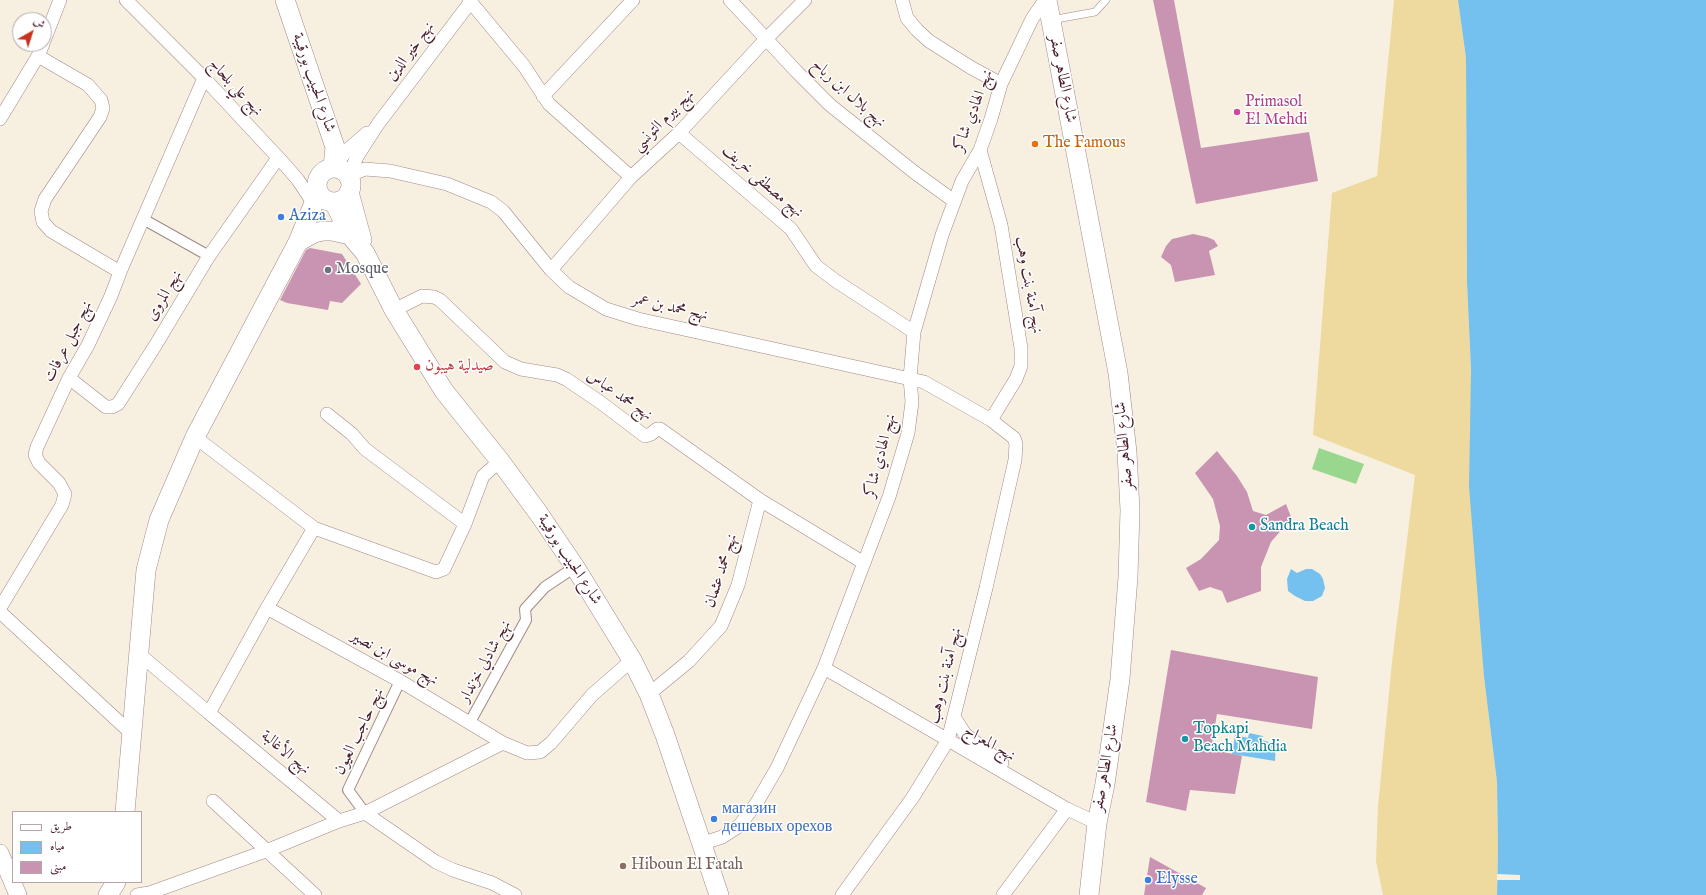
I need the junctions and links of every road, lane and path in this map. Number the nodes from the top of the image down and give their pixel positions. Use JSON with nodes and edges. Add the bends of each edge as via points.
{"nodes":[{"id":1,"x":60,"y":0,"type":"edge"},
{"id":2,"x":126,"y":0,"type":"edge"},
{"id":3,"x":285,"y":0,"type":"edge"},
{"id":4,"x":470,"y":0,"type":"edge"},
{"id":5,"x":633,"y":0,"type":"edge"},
{"id":6,"x":730,"y":0,"type":"edge"},
{"id":7,"x":805,"y":0,"type":"edge"},
{"id":8,"x":902,"y":0,"type":"edge"},
{"id":9,"x":1046,"y":0,"type":"edge"},
{"id":10,"x":1106,"y":0,"type":"edge"},
{"id":11,"x":1051,"y":20,"type":"junction"},
{"id":12,"x":52,"y":21,"type":"edge"},
{"id":13,"x":766,"y":38,"type":"junction"},
{"id":14,"x":39,"y":52,"type":"edge"},
{"id":15,"x":48,"y":52,"type":"edge"},
{"id":16,"x":204,"y":78,"type":"junction"},
{"id":17,"x":1001,"y":84,"type":"junction"},
{"id":18,"x":543,"y":96,"type":"junction"},
{"id":19,"x":0,"y":120,"type":"edge"},
{"id":20,"x":679,"y":133,"type":"junction"},
{"id":21,"x":980,"y":150,"type":"junction"},
{"id":22,"x":346,"y":151,"type":"junction"},
{"id":23,"x":278,"y":158,"type":"junction"},
{"id":24,"x":390,"y":171,"type":"junction"},
{"id":25,"x":631,"y":177,"type":"junction"},
{"id":26,"x":333,"y":188,"type":"junction"},
{"id":27,"x":954,"y":201,"type":"junction"},
{"id":28,"x":143,"y":219,"type":"junction"},
{"id":29,"x":350,"y":235,"type":"junction"},
{"id":30,"x":298,"y":242,"type":"junction"},
{"id":31,"x":365,"y":253,"type":"junction"},
{"id":32,"x":209,"y":256,"type":"junction"},
{"id":33,"x":551,"y":270,"type":"junction"},
{"id":34,"x":120,"y":272,"type":"junction"},
{"id":35,"x":394,"y":310,"type":"junction"},
{"id":36,"x":914,"y":332,"type":"junction"},
{"id":37,"x":69,"y":378,"type":"junction"},
{"id":38,"x":910,"y":378,"type":"junction"},
{"id":39,"x":327,"y":414,"type":"dead end"},
{"id":40,"x":990,"y":420,"type":"junction"},
{"id":41,"x":194,"y":438,"type":"junction"},
{"id":42,"x":1014,"y":438,"type":"joint"},
{"id":43,"x":500,"y":460,"type":"junction"},
{"id":44,"x":760,"y":500,"type":"junction"},
{"id":45,"x":465,"y":524,"type":"junction"},
{"id":46,"x":314,"y":528,"type":"junction"},
{"id":47,"x":864,"y":563,"type":"junction"},
{"id":48,"x":575,"y":567,"type":"junction"},
{"id":49,"x":0,"y":608,"type":"edge"},
{"id":50,"x":267,"y":608,"type":"junction"},
{"id":51,"x":0,"y":612,"type":"edge"},
{"id":52,"x":138,"y":653,"type":"junction"},
{"id":53,"x":632,"y":660,"type":"junction"},
{"id":54,"x":824,"y":668,"type":"junction"},
{"id":55,"x":400,"y":682,"type":"junction"},
{"id":56,"x":649,"y":694,"type":"junction"},
{"id":57,"x":209,"y":712,"type":"junction"},
{"id":58,"x":954,"y":716,"type":"junction"},
{"id":59,"x":470,"y":722,"type":"junction"},
{"id":60,"x":131,"y":733,"type":"junction"},
{"id":61,"x":948,"y":740,"type":"junction"},
{"id":62,"x":503,"y":743,"type":"junction"},
{"id":63,"x":1040,"y":793,"type":"junction"},
{"id":64,"x":213,"y":801,"type":"dead end"},
{"id":65,"x":1068,"y":809,"type":"junction"},
{"id":66,"x":125,"y":811,"type":"edge"},
{"id":67,"x":365,"y":813,"type":"junction"},
{"id":68,"x":339,"y":821,"type":"junction"},
{"id":69,"x":1097,"y":823,"type":"junction"},
{"id":70,"x":701,"y":844,"type":"junction"},
{"id":71,"x":0,"y":850,"type":"edge"},
{"id":72,"x":266,"y":851,"type":"junction"},
{"id":73,"x":0,"y":853,"type":"edge"},
{"id":74,"x":12,"y":868,"type":"edge"},
{"id":75,"x":12,"y":881,"type":"edge"},
{"id":76,"x":13,"y":883,"type":"edge"},
{"id":77,"x":22,"y":883,"type":"edge"},
{"id":78,"x":18,"y":895,"type":"edge"},
{"id":79,"x":31,"y":895,"type":"edge"},
{"id":80,"x":137,"y":895,"type":"edge"},
{"id":81,"x":315,"y":895,"type":"edge"},
{"id":82,"x":515,"y":895,"type":"edge"},
{"id":83,"x":718,"y":895,"type":"edge"},
{"id":84,"x":842,"y":895,"type":"edge"},
{"id":85,"x":1003,"y":895,"type":"edge"},
{"id":86,"x":1089,"y":895,"type":"edge"}],
"edges":[{"from":1,"to":12,"type":"street"},
{"from":2,"to":16,"type":"street","name":"نهج علي بلحاج"},
{"from":3,"to":22,"type":"main road","name":"شارع الحبيب بورقيبة"},
{"from":4,"to":18,"type":"street","via":[[524,66]]},
{"from":4,"to":22,"type":"street","name":"نهج خير الدين","via":[[378,124]]},
{"from":5,"to":18,"type":"street"},
{"from":6,"to":13,"type":"street","name":"نهج بلال ابن رباح"},
{"from":7,"to":13,"type":"street","name":"نهج بيرم التونسي"},
{"from":8,"to":17,"type":"street","via":[[907,18],[929,41]]},
{"from":9,"to":11,"type":"main road","name":"شارع الطاهر صفر"},
{"from":9,"to":17,"type":"street","name":"نهج الهادي شاكر","via":[[1032,19]]},
{"from":10,"to":11,"type":"lane","via":[[1095,12]]},
{"from":11,"to":69,"type":"main road","name":"شارع الطاهر صفر","via":[[1118,373],[1127,452],[1128,577],[1120,678]]},
{"from":13,"to":20,"type":"street","name":"نهج بيرم التونسي"},
{"from":13,"to":27,"type":"street","name":"نهج بلال ابن رباح","via":[[830,105]]},
{"from":14,"to":19,"type":"street"},
{"from":15,"to":34,"type":"street","via":[[88,85],[101,100],[103,108],[100,117],[45,199],[41,211],[43,222],[50,231]]},
{"from":16,"to":23,"type":"street","name":"نهج علي بلحاج"},
{"from":16,"to":28,"type":"street","name":"نهج جبل عرفات"},
{"from":17,"to":21,"type":"street","name":"نهج الهادي شاكر","via":[[992,119]]},
{"from":18,"to":25,"type":"street"},
{"from":20,"to":25,"type":"street","name":"نهج بيرم التونسي"},
{"from":20,"to":36,"type":"street","name":"نهج مصطفى خريف","via":[[791,229],[816,266]]},
{"from":21,"to":27,"type":"street","name":"نهج الهادي شاكر"},
{"from":21,"to":40,"type":"street","name":"نهج آمنة بنت وهب","via":[[1001,225],[1021,348],[1021,366],[1016,379]]},
{"from":22,"to":24,"type":"street","via":[[376,162]]},
{"from":22,"to":26,"type":"main road","name":"شارع الحبيب بورقيبة"},
{"from":23,"to":26,"type":"street","name":"نهج علي بلحاج","via":[[298,180]]},
{"from":23,"to":32,"type":"street","name":"نهج المروى"},
{"from":24,"to":26,"type":"street","name":"نهج محمد بن عمر","via":[[365,169]]},
{"from":24,"to":33,"type":"street","name":"نهج محمد بن عمر","via":[[447,184],[491,202],[508,216]]},
{"from":25,"to":33,"type":"street","name":"نهج بيرم التونسي"},
{"from":26,"to":29,"type":"main road","name":"شارع الحبيب بورقيبة"},
{"from":26,"to":30,"type":"main road"},
{"from":26,"to":31,"type":"main road","name":"شارع الحبيب بورقيبة"},
{"from":27,"to":36,"type":"street","name":"نهج الهادي شاكر","via":[[923,295]]},
{"from":28,"to":32,"type":"street"},
{"from":28,"to":34,"type":"street","name":"نهج جبل عرفات"},
{"from":29,"to":30,"type":"main road","via":[[323,232],[310,235]]},
{"from":29,"to":31,"type":"main road","name":"شارع الحبيب بورقيبة"},
{"from":30,"to":41,"type":"main road"},
{"from":31,"to":35,"type":"main road","name":"شارع الحبيب بورقيبة"},
{"from":32,"to":37,"type":"street","name":"نهج المروى","via":[[118,404],[106,407]]},
{"from":33,"to":38,"type":"street","name":"نهج محمد بن عمر","via":[[584,297],[606,309],[638,320]]},
{"from":34,"to":37,"type":"street","name":"نهج جبل عرفات","via":[[88,345]]},
{"from":35,"to":43,"type":"main road","name":"شارع الحبيب بورقيبة","via":[[444,391]]},
{"from":35,"to":44,"type":"street","name":"نهج محمد عباس","via":[[422,296],[440,300],[505,362],[521,369],[566,379],[645,436],[660,429]]},
{"from":36,"to":38,"type":"street","name":"نهج الهادي شاكر"},
{"from":37,"to":49,"type":"street","name":"نهج جبل عرفات","via":[[36,447],[39,463],[60,483],[65,494],[64,500]]},
{"from":38,"to":40,"type":"street","name":"نهج محمد بن عمر","via":[[924,382]]},
{"from":38,"to":47,"type":"street","name":"نهج الهادي شاكر","via":[[912,402],[908,433],[889,497]]},
{"from":39,"to":45,"type":"street","via":[[352,434],[365,449]]},
{"from":40,"to":42,"type":"street","name":"نهج محمد بن عمر"},
{"from":41,"to":46,"type":"street"},
{"from":41,"to":52,"type":"main road","via":[[158,520],[151,546],[146,570]]},
{"from":42,"to":58,"type":"street","name":"نهج آمنة بنت وهب","via":[[1015,460]]},
{"from":43,"to":45,"type":"street","via":[[483,476]]},
{"from":43,"to":48,"type":"main road","name":"شارع الحبيب بورقيبة"},
{"from":44,"to":47,"type":"street","name":"نهج محمد عباس"},
{"from":44,"to":56,"type":"street","name":"نهج محمد عثمان","via":[[738,585],[721,626],[689,661]]},
{"from":45,"to":46,"type":"street","via":[[444,569],[439,572]]},
{"from":46,"to":50,"type":"street"},
{"from":47,"to":54,"type":"street","name":"نهج الهادي شاكر"},
{"from":48,"to":53,"type":"main road","name":"شارع الحبيب بورقيبة"},
{"from":48,"to":59,"type":"street","name":"نهج شادلي خزندار","via":[[545,587],[525,609],[526,620]]},
{"from":50,"to":55,"type":"street","name":"نهج موسى ابن نصير"},
{"from":50,"to":57,"type":"street"},
{"from":51,"to":60,"type":"street"},
{"from":52,"to":57,"type":"street","name":"نهج الأغالبة"},
{"from":52,"to":60,"type":"main road"},
{"from":53,"to":56,"type":"main road","name":"شارع الحبيب بورقيبة"},
{"from":53,"to":62,"type":"street","name":"نهج موسى ابن نصير","via":[[592,695],[540,752],[527,753]]},
{"from":54,"to":61,"type":"street","name":"نهج المعراج"},
{"from":54,"to":70,"type":"street","name":"نهج الهادي شاكر","via":[[777,768],[756,804],[739,826],[722,837]]},
{"from":55,"to":59,"type":"street","name":"نهج موسى ابن نصير"},
{"from":55,"to":67,"type":"street","name":"نهج حاجب العيون","via":[[348,790]]},
{"from":56,"to":70,"type":"main road","name":"شارع الحبيب بورقيبة"},
{"from":57,"to":68,"type":"street","name":"نهج الأغالبة"},
{"from":58,"to":61,"type":"street","name":"نهج آمنة بنت وهب"},
{"from":58,"to":63,"type":"street","via":[[965,734]]},
{"from":59,"to":62,"type":"street","name":"نهج موسى ابن نصير"},
{"from":60,"to":66,"type":"main road"},
{"from":61,"to":63,"type":"street","name":"نهج المعراج"},
{"from":61,"to":84,"type":"street","name":"نهج آمنة بنت وهب","via":[[913,797]]},
{"from":62,"to":67,"type":"street"},
{"from":63,"to":65,"type":"street","name":"نهج المعراج"},
{"from":64,"to":72,"type":"street"},
{"from":65,"to":69,"type":"street","name":"نهج المعراج"},
{"from":65,"to":85,"type":"street"},
{"from":67,"to":68,"type":"street"},
{"from":67,"to":82,"type":"street","via":[[436,862],[492,883]]},
{"from":68,"to":72,"type":"street"},
{"from":69,"to":86,"type":"main road","name":"شارع الطاهر صفر"},
{"from":70,"to":83,"type":"main road","name":"شارع الحبيب بورقيبة"},
{"from":71,"to":74,"type":"street"},
{"from":72,"to":80,"type":"street"},
{"from":72,"to":81,"type":"street"},
{"from":73,"to":75,"type":"street"},
{"from":76,"to":78,"type":"street"},
{"from":77,"to":79,"type":"street"}]}
